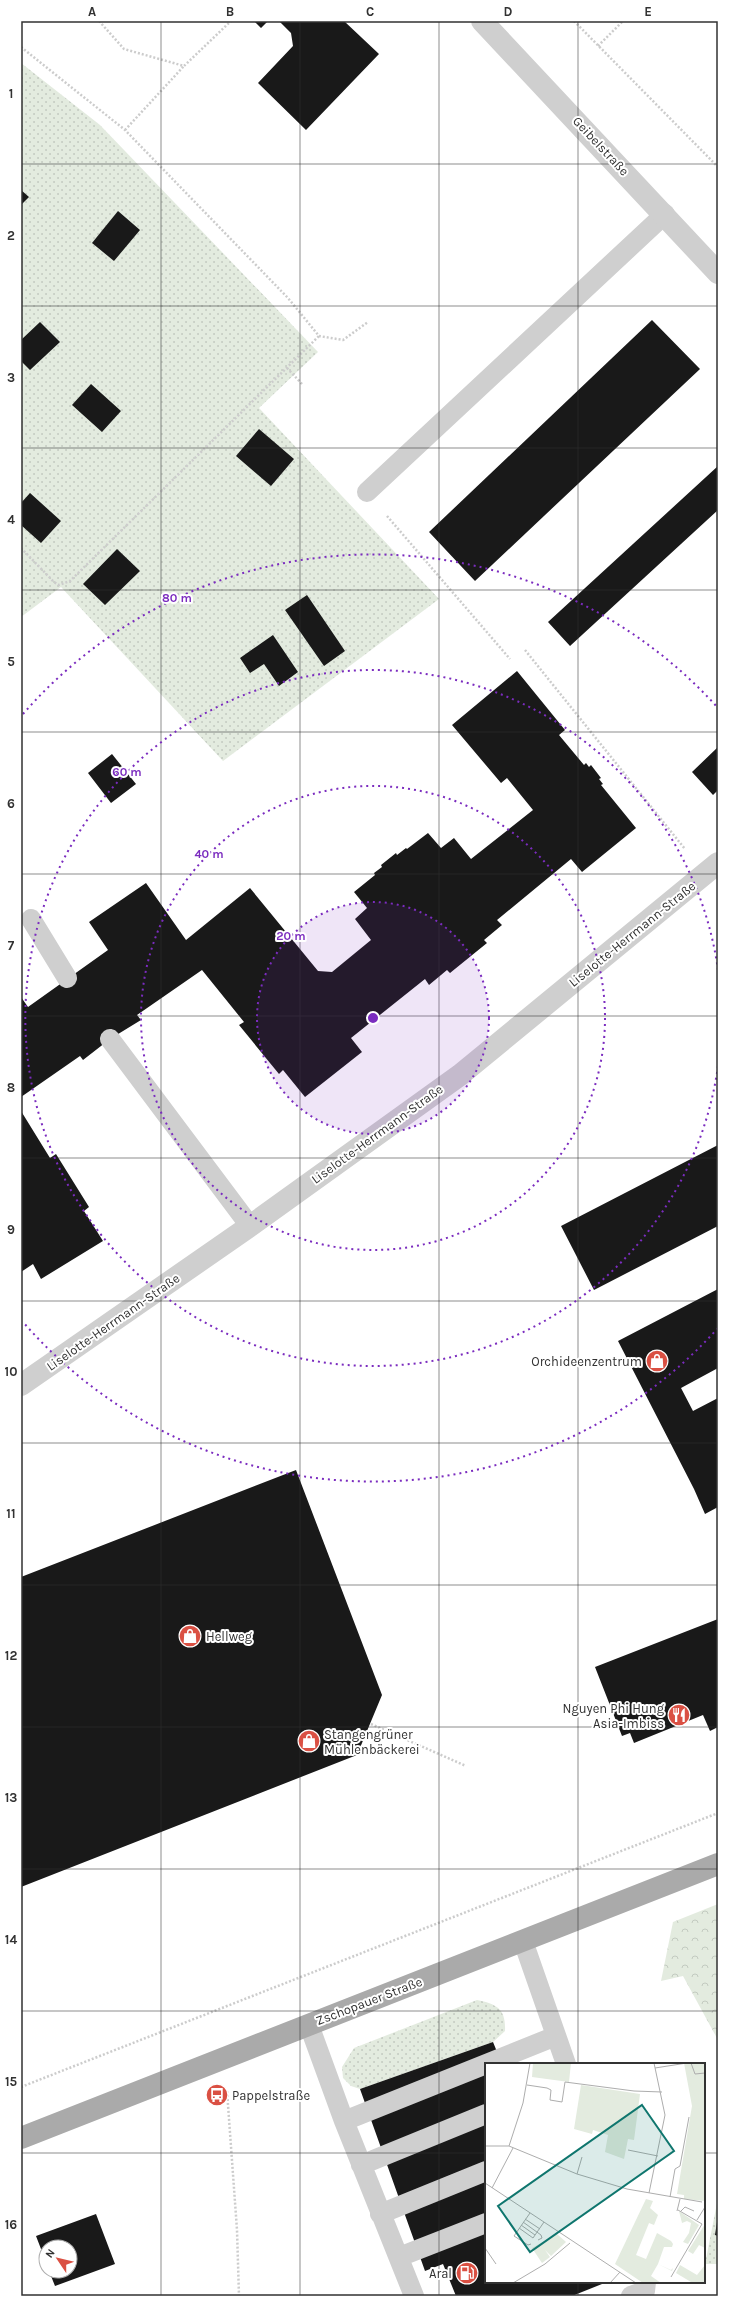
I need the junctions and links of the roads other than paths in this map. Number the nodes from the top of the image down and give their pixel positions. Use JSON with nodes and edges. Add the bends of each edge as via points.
{"nodes":[{"id":1,"x":482,"y":21,"type":"edge"},
{"id":2,"x":665,"y":214,"type":"junction"},
{"id":3,"x":718,"y":273,"type":"edge"},
{"id":4,"x":367,"y":492,"type":"road end"},
{"id":5,"x":712,"y":869,"type":"edge"},
{"id":6,"x":31,"y":919,"type":"dead end"},
{"id":7,"x":67,"y":978,"type":"dead end"},
{"id":8,"x":110,"y":1039,"type":"dead end"},
{"id":9,"x":250,"y":1226,"type":"junction"},
{"id":10,"x":21,"y":1386,"type":"edge"},
{"id":11,"x":718,"y":1864,"type":"edge"},
{"id":12,"x":522,"y":1941,"type":"junction"},
{"id":13,"x":309,"y":2025,"type":"junction"},
{"id":14,"x":556,"y":2036,"type":"junction"},
{"id":15,"x":489,"y":2063,"type":"edge"},
{"id":16,"x":566,"y":2063,"type":"edge"},
{"id":17,"x":485,"y":2064,"type":"edge"},
{"id":18,"x":485,"y":2114,"type":"edge"},
{"id":19,"x":344,"y":2121,"type":"junction"},
{"id":20,"x":21,"y":2138,"type":"edge"},
{"id":21,"x":361,"y":2165,"type":"junction"},
{"id":22,"x":485,"y":2170,"type":"edge"},
{"id":23,"x":380,"y":2214,"type":"junction"},
{"id":24,"x":485,"y":2222,"type":"edge"},
{"id":25,"x":399,"y":2257,"type":"junction"},
{"id":26,"x":646,"y":2283,"type":"edge"},
{"id":27,"x":414,"y":2296,"type":"edge"},
{"id":28,"x":631,"y":2296,"type":"edge"}],
"edges":[{"from":1,"to":2,"type":"street","name":"Geibelstraße"},
{"from":2,"to":3,"type":"street","name":"Geibelstraße"},
{"from":2,"to":4,"type":"lane"},
{"from":5,"to":9,"type":"street","name":"Liselotte-Herrmann-Straße","via":[[460,1075]]},
{"from":6,"to":7,"type":"lane"},
{"from":8,"to":9,"type":"lane"},
{"from":9,"to":10,"type":"street","name":"Liselotte-Herrmann-Straße"},
{"from":11,"to":12,"type":"main road","name":"Zschopauer Straße"},
{"from":12,"to":13,"type":"main road","name":"Zschopauer Straße"},
{"from":12,"to":14,"type":"lane"},
{"from":13,"to":19,"type":"lane"},
{"from":13,"to":20,"type":"main road","name":"Zschopauer Straße"},
{"from":14,"to":15,"type":"lane"},
{"from":14,"to":16,"type":"lane"},
{"from":17,"to":19,"type":"lane"},
{"from":18,"to":21,"type":"lane"},
{"from":19,"to":21,"type":"lane"},
{"from":21,"to":23,"type":"lane"},
{"from":22,"to":23,"type":"lane"},
{"from":23,"to":25,"type":"lane"},
{"from":24,"to":25,"type":"lane"},
{"from":25,"to":27,"type":"lane"},
{"from":26,"to":28,"type":"lane","via":[[644,2291]]}]}
